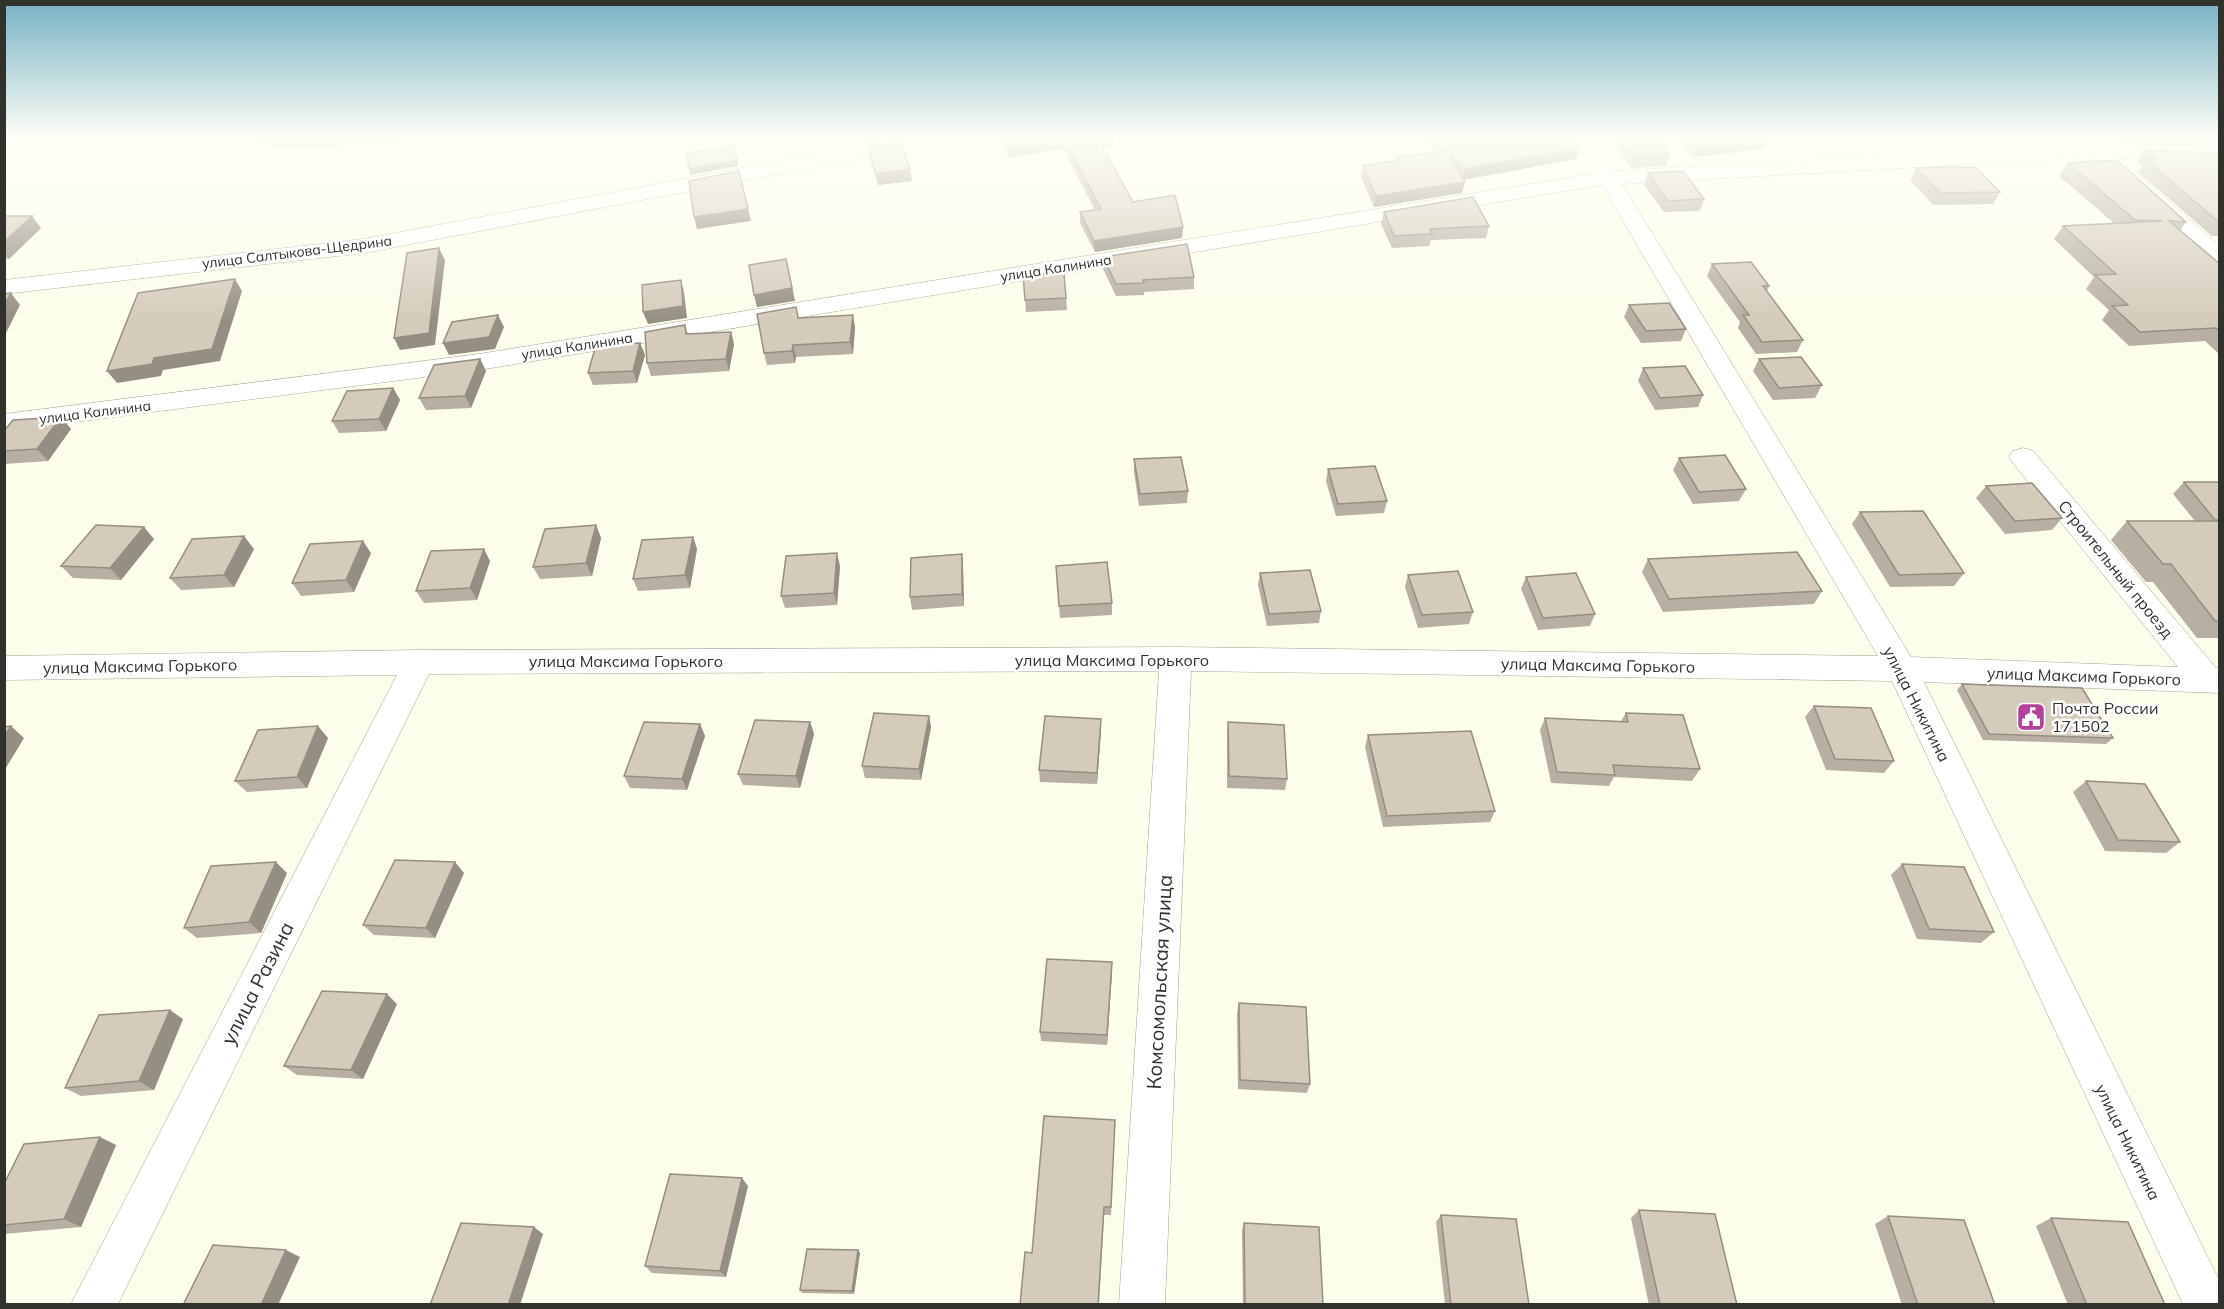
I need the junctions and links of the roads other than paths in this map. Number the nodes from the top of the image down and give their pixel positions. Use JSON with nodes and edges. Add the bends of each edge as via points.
{"nodes":[{"id":1,"x":618,"y":198,"type":"edge"},
{"id":2,"x":1485,"y":198,"type":"edge"},
{"id":3,"x":1620,"y":198,"type":"edge"},
{"id":4,"x":2151,"y":198,"type":"edge"},
{"id":5,"x":2220,"y":259,"type":"edge"},
{"id":6,"x":4,"y":287,"type":"edge"},
{"id":7,"x":4,"y":423,"type":"edge"},
{"id":8,"x":2024,"y":457,"type":"dead end"},
{"id":9,"x":1176,"y":659,"type":"junction"},
{"id":10,"x":419,"y":662,"type":"junction"},
{"id":11,"x":4,"y":668,"type":"edge"},
{"id":12,"x":1902,"y":669,"type":"junction"},
{"id":13,"x":2214,"y":681,"type":"edge"},
{"id":14,"x":94,"y":1305,"type":"edge"},
{"id":15,"x":1142,"y":1305,"type":"edge"},
{"id":16,"x":2206,"y":1305,"type":"edge"}],
"edges":[{"from":1,"to":6,"type":"street","name":"улица Салтыкова-Щедрина","via":[[364,246]]},
{"from":2,"to":7,"type":"street","name":"улица Калинина","via":[[479,362]]},
{"from":3,"to":12,"type":"street","name":"улица Никитина"},
{"from":4,"to":5,"type":"main road"},
{"from":8,"to":13,"type":"street","name":"Строительный проезд"},
{"from":9,"to":10,"type":"street","name":"улица Максима Горького"},
{"from":9,"to":12,"type":"street","name":"улица Максима Горького"},
{"from":9,"to":15,"type":"street","name":"Комсомольская улица"},
{"from":10,"to":11,"type":"street","name":"улица Максима Горького"},
{"from":10,"to":14,"type":"street","name":"улица Разина"},
{"from":12,"to":13,"type":"street","name":"улица Максима Горького"},
{"from":12,"to":16,"type":"street","name":"улица Никитина"}]}
